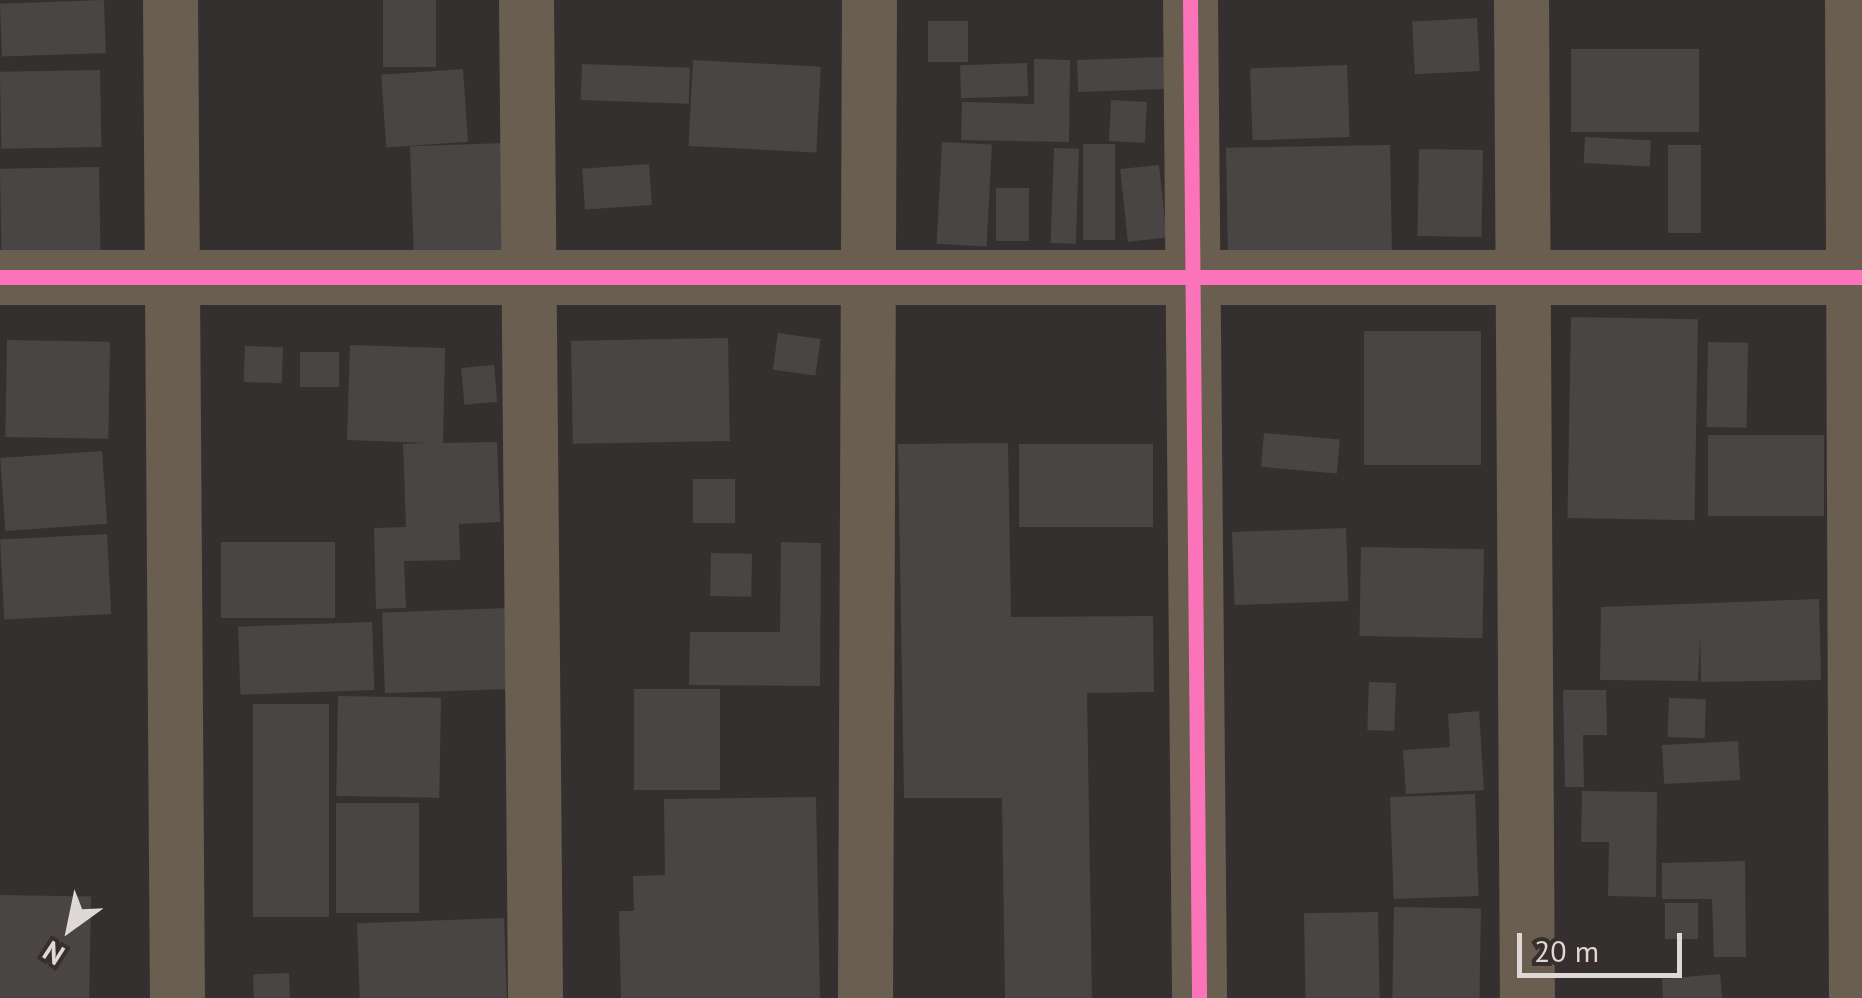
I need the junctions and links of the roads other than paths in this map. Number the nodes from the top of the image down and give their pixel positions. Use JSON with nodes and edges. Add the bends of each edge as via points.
{"nodes":[{"id":1,"x":170,"y":0,"type":"edge"},
{"id":2,"x":526,"y":0,"type":"edge"},
{"id":3,"x":869,"y":0,"type":"edge"},
{"id":4,"x":1190,"y":0,"type":"edge"},
{"id":5,"x":1521,"y":0,"type":"edge"},
{"id":6,"x":1852,"y":0,"type":"edge"},
{"id":7,"x":172,"y":273,"type":"junction"},
{"id":8,"x":530,"y":274,"type":"junction"},
{"id":9,"x":872,"y":274,"type":"junction"},
{"id":10,"x":1194,"y":276,"type":"junction"},
{"id":11,"x":1522,"y":276,"type":"junction"},
{"id":12,"x":0,"y":277,"type":"edge"},
{"id":13,"x":1858,"y":277,"type":"edge"},
{"id":14,"x":177,"y":998,"type":"edge"},
{"id":15,"x":536,"y":998,"type":"edge"},
{"id":16,"x":865,"y":998,"type":"edge"},
{"id":17,"x":1199,"y":998,"type":"edge"},
{"id":18,"x":1527,"y":998,"type":"edge"},
{"id":19,"x":1856,"y":998,"type":"edge"}],
"edges":[{"from":1,"to":7,"type":"street"},
{"from":2,"to":8,"type":"street"},
{"from":3,"to":9,"type":"street"},
{"from":4,"to":10,"type":"street"},
{"from":5,"to":11,"type":"street"},
{"from":6,"to":13,"type":"street"},
{"from":7,"to":8,"type":"street"},
{"from":7,"to":12,"type":"street"},
{"from":7,"to":14,"type":"street"},
{"from":8,"to":9,"type":"street"},
{"from":8,"to":15,"type":"street"},
{"from":9,"to":10,"type":"street"},
{"from":9,"to":16,"type":"street"},
{"from":10,"to":11,"type":"street"},
{"from":10,"to":17,"type":"street"},
{"from":11,"to":13,"type":"street"},
{"from":11,"to":18,"type":"street"},
{"from":13,"to":19,"type":"street"}]}
